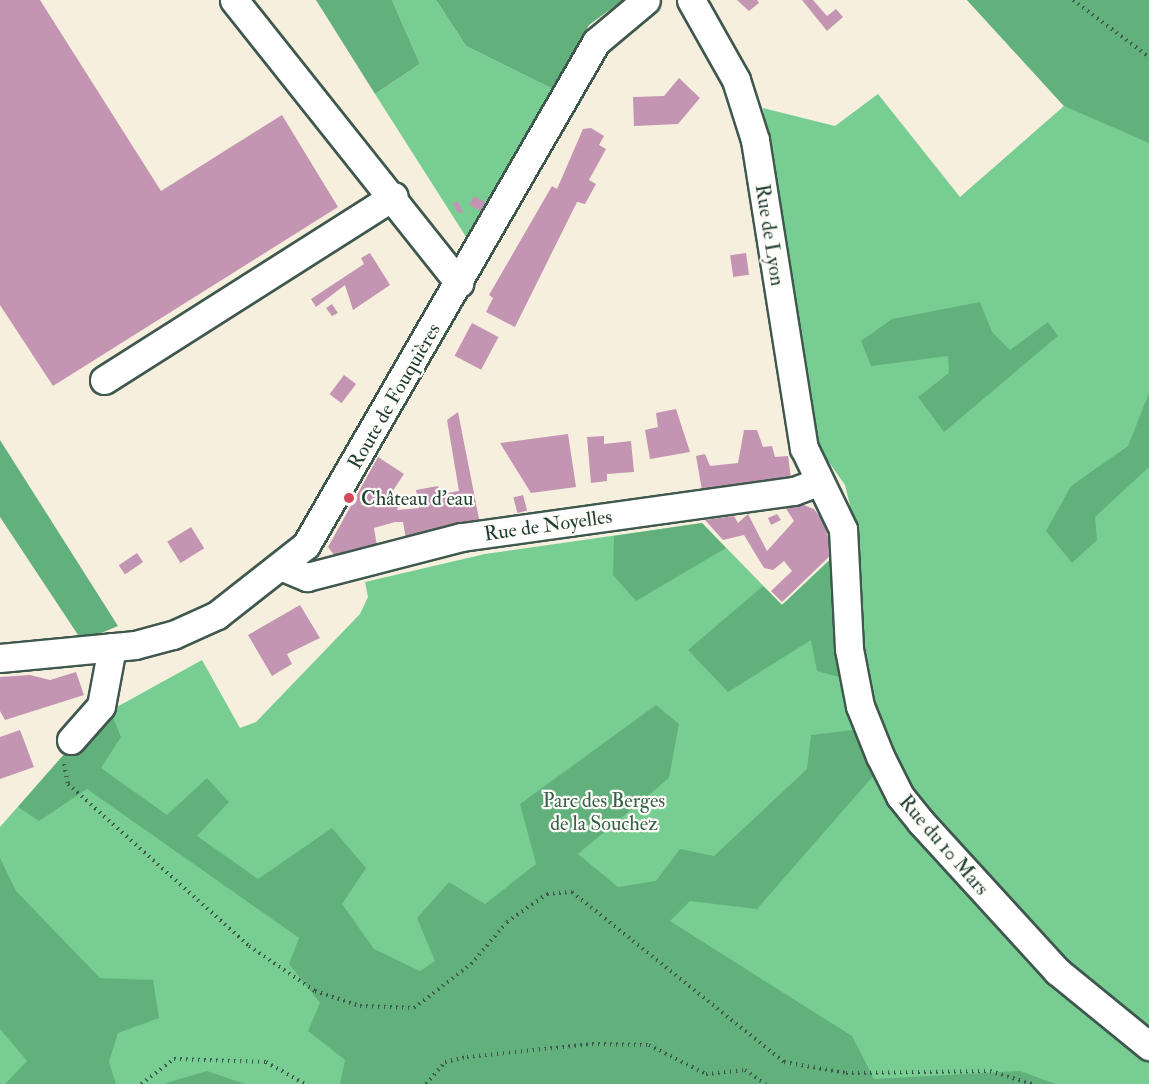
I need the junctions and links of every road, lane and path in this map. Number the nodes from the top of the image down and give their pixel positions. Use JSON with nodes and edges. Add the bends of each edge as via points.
{"nodes":[{"id":1,"x":234,"y":0,"type":"edge"},
{"id":2,"x":646,"y":0,"type":"edge"},
{"id":3,"x":691,"y":0,"type":"edge"},
{"id":4,"x":1073,"y":0,"type":"edge"},
{"id":5,"x":1149,"y":57,"type":"edge"},
{"id":6,"x":394,"y":195,"type":"junction"},
{"id":7,"x":459,"y":283,"type":"junction"},
{"id":8,"x":104,"y":380,"type":"dead end"},
{"id":9,"x":817,"y":482,"type":"junction"},
{"id":10,"x":283,"y":567,"type":"junction"},
{"id":11,"x":112,"y":647,"type":"junction"},
{"id":12,"x":0,"y":658,"type":"edge"},
{"id":13,"x":70,"y":740,"type":"joint"},
{"id":14,"x":1149,"y":1046,"type":"edge"},
{"id":15,"x":141,"y":1084,"type":"edge"},
{"id":16,"x":304,"y":1084,"type":"edge"},
{"id":17,"x":426,"y":1084,"type":"edge"},
{"id":18,"x":766,"y":1084,"type":"edge"},
{"id":19,"x":1032,"y":1084,"type":"edge"}],
"edges":[{"from":1,"to":6,"type":"street"},
{"from":2,"to":7,"type":"street","name":"Route de Fouquières","via":[[596,42]]},
{"from":3,"to":9,"type":"street","name":"Rue de Lyon","via":[[736,80],[755,141],[804,448]]},
{"from":4,"to":5,"type":"path"},
{"from":6,"to":7,"type":"street"},
{"from":6,"to":8,"type":"street"},
{"from":7,"to":10,"type":"street","name":"Route de Fouquières","via":[[328,512]]},
{"from":9,"to":10,"type":"street","name":"Rue de Noyelles","via":[[794,491],[462,537],[307,578]]},
{"from":9,"to":14,"type":"street","name":"Rue du 10 Mars","via":[[843,529],[849,649],[860,706],[900,796],[1057,971]]},
{"from":10,"to":11,"type":"street","name":"Route de Fouquières","via":[[190,627]]},
{"from":11,"to":12,"type":"street","name":"Route de Fouquières"},
{"from":11,"to":13,"type":"street","via":[[101,706]]},
{"from":13,"to":19,"type":"path","via":[[64,758],[68,784],[249,946],[315,991],[360,1006],[414,1008],[471,964],[507,922],[547,894],[572,892],[784,1062],[846,1073],[990,1071]]},
{"from":15,"to":16,"type":"path","via":[[174,1059],[266,1062]]},
{"from":17,"to":18,"type":"path","via":[[445,1062],[592,1044],[649,1045],[706,1074],[745,1070]]}]}
